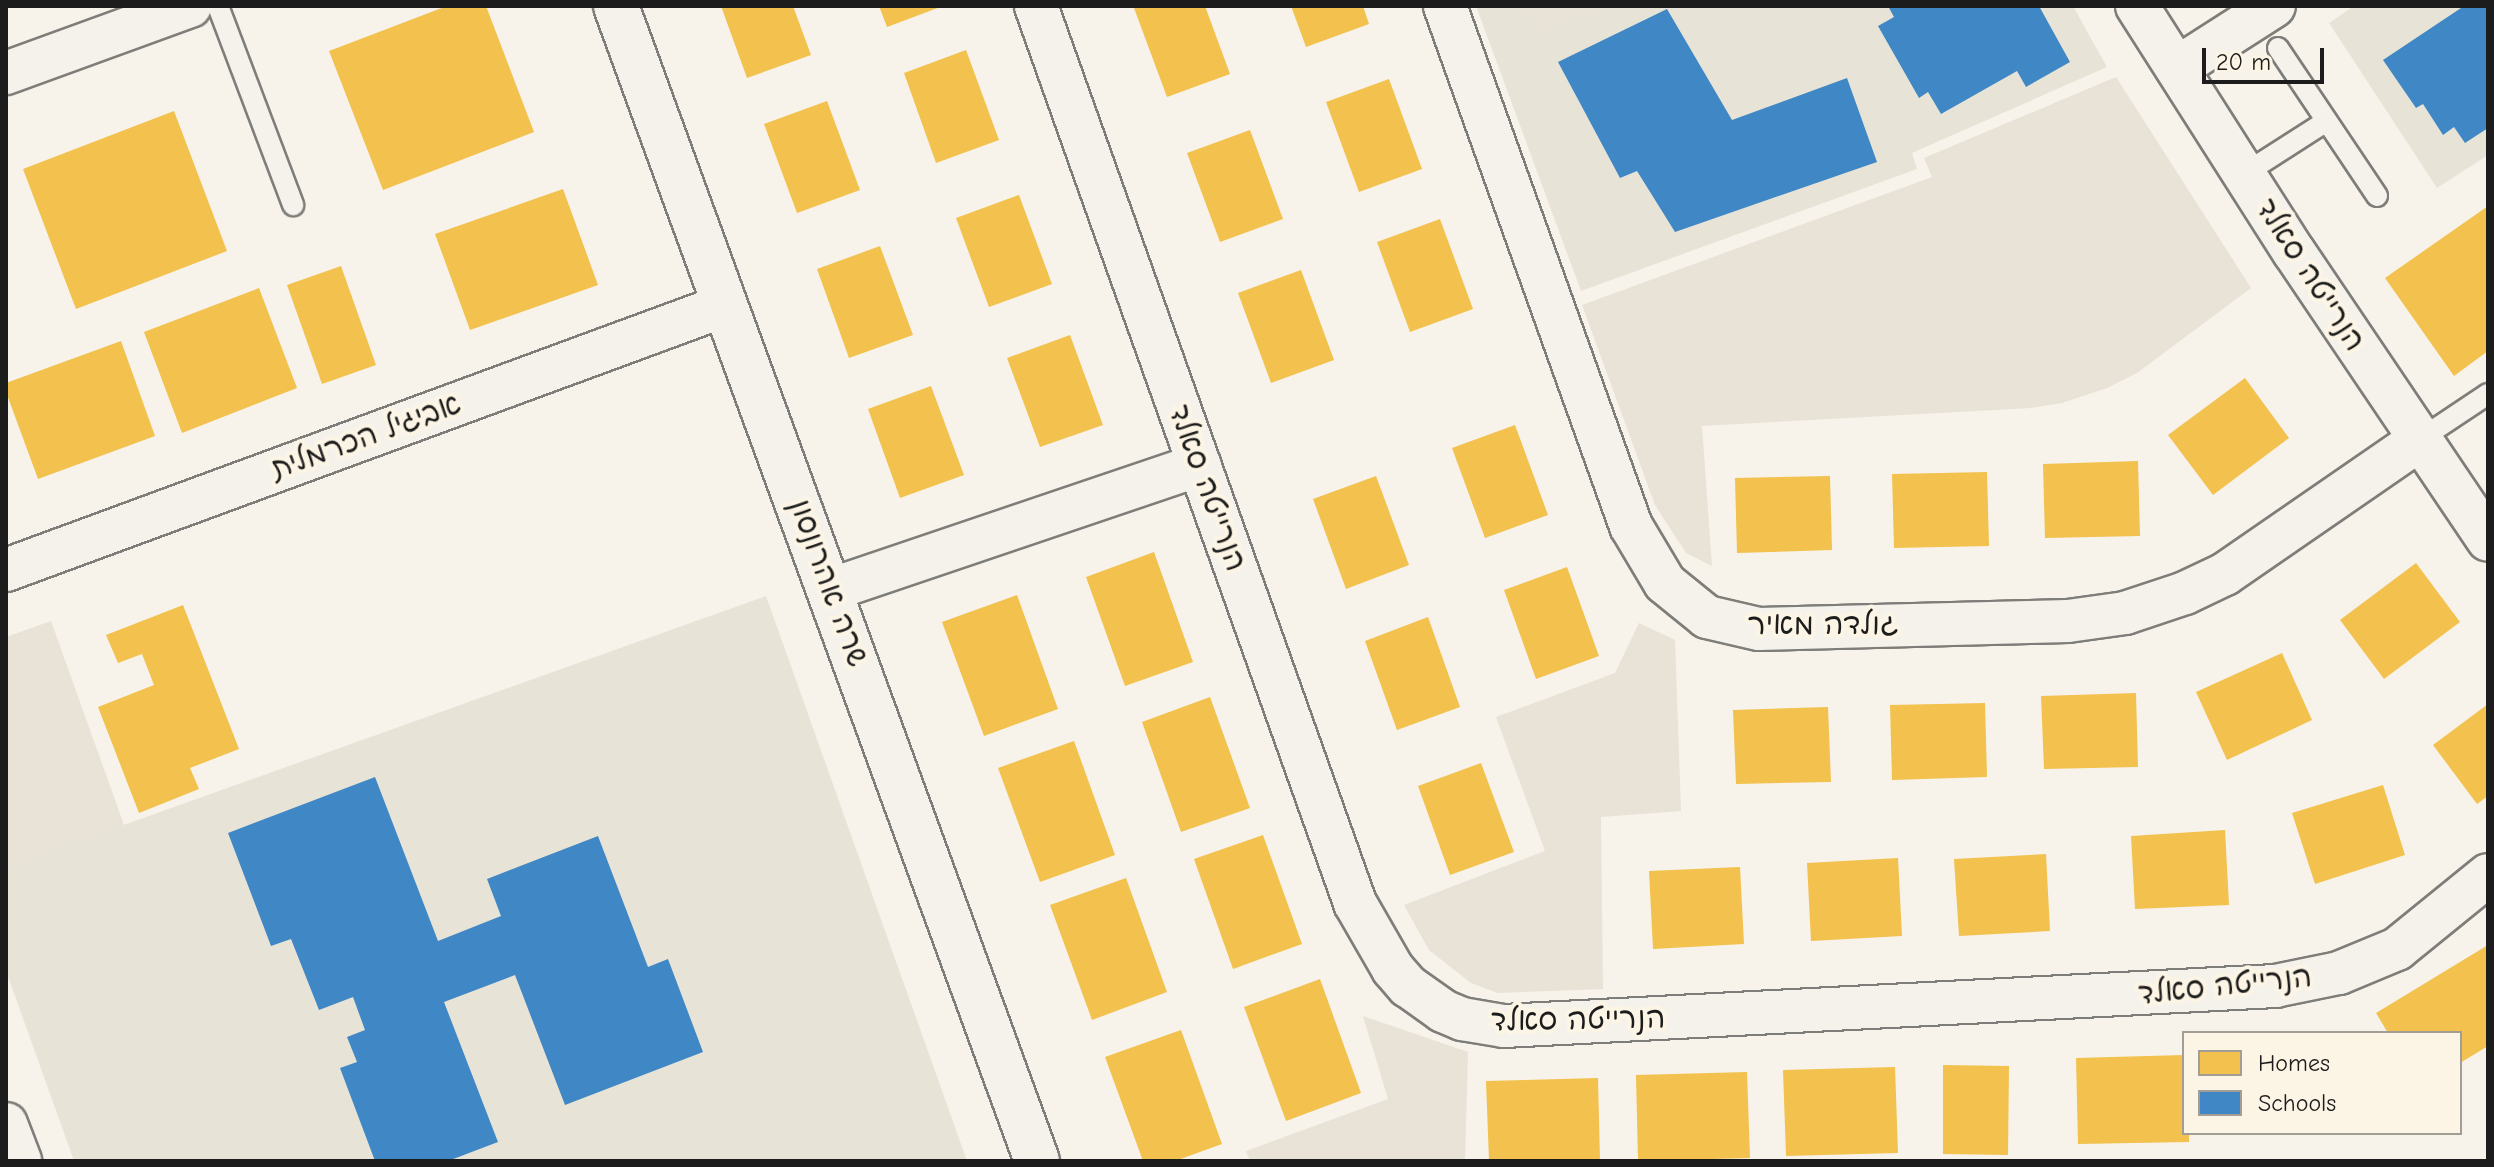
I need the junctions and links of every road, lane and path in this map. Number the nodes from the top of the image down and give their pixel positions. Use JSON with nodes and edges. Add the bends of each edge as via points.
{"nodes":[{"id":1,"x":190,"y":6,"type":"edge"},
{"id":2,"x":218,"y":6,"type":"edge"},
{"id":3,"x":616,"y":6,"type":"edge"},
{"id":4,"x":1036,"y":6,"type":"edge"},
{"id":5,"x":1445,"y":6,"type":"edge"},
{"id":6,"x":2137,"y":6,"type":"edge"},
{"id":7,"x":2274,"y":6,"type":"edge"},
{"id":8,"x":2278,"y":48,"type":"dead end"},
{"id":9,"x":2177,"y":68,"type":"junction"},
{"id":10,"x":6,"y":73,"type":"edge"},
{"id":11,"x":2327,"y":121,"type":"junction"},
{"id":12,"x":2244,"y":174,"type":"junction"},
{"id":13,"x":2377,"y":196,"type":"dead end"},
{"id":14,"x":293,"y":205,"type":"dead end"},
{"id":15,"x":726,"y":305,"type":"junction"},
{"id":16,"x":2488,"y":394,"type":"edge"},
{"id":17,"x":2419,"y":440,"type":"junction"},
{"id":18,"x":1199,"y":465,"type":"junction"},
{"id":19,"x":2488,"y":540,"type":"edge"},
{"id":20,"x":6,"y":570,"type":"edge"},
{"id":21,"x":830,"y":590,"type":"junction"},
{"id":22,"x":2488,"y":875,"type":"edge"},
{"id":23,"x":6,"y":1124,"type":"edge"},
{"id":24,"x":20,"y":1161,"type":"edge"},
{"id":25,"x":1037,"y":1161,"type":"edge"}],
"edges":[{"from":1,"to":10,"type":"street"},
{"from":2,"to":14,"type":"lane"},
{"from":3,"to":15,"type":"street","name":"שרה אהרונסון"},
{"from":4,"to":18,"type":"street","name":"הנרייטה סאלד"},
{"from":5,"to":17,"type":"street","name":"גולדה מאיר","via":[[1631,526],[1665,583],[1707,617],[1759,629],[2068,621],[2125,613],[2225,574]]},
{"from":6,"to":9,"type":"street","name":"הנרייטה סאלד"},
{"from":7,"to":9,"type":"street"},
{"from":8,"to":11,"type":"lane"},
{"from":9,"to":12,"type":"street","name":"הנרייטה סאלד"},
{"from":11,"to":12,"type":"lane"},
{"from":11,"to":13,"type":"lane"},
{"from":12,"to":17,"type":"street","name":"הנרייטה סאלד"},
{"from":15,"to":20,"type":"street","name":"אביגיל הכרמלית"},
{"from":15,"to":21,"type":"street","name":"שרה אהרונסון"},
{"from":16,"to":17,"type":"lane"},
{"from":17,"to":19,"type":"street","name":"הנרייטה סאלד"},
{"from":18,"to":21,"type":"street"},
{"from":18,"to":22,"type":"street","name":"הנרייטה סאלד","via":[[1366,928],[1408,986],[1462,1019],[1504,1026],[2275,986],[2339,973],[2397,949]]},
{"from":21,"to":25,"type":"street","name":"שרה אהרונסון"},
{"from":23,"to":24,"type":"street"}]}
